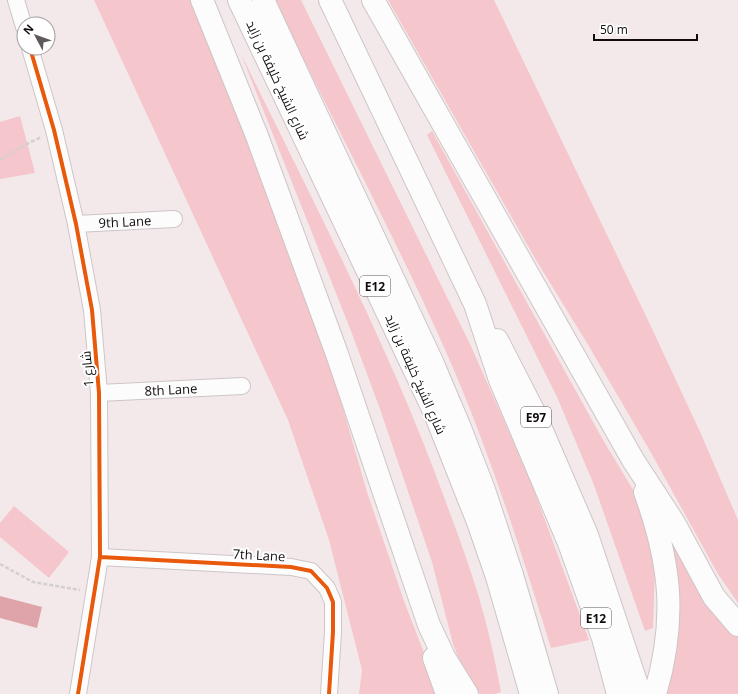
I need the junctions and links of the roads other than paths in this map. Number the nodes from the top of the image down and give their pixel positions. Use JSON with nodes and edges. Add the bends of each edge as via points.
{"nodes":[{"id":1,"x":16,"y":0,"type":"edge"},
{"id":2,"x":202,"y":0,"type":"edge"},
{"id":3,"x":239,"y":0,"type":"edge"},
{"id":4,"x":263,"y":0,"type":"edge"},
{"id":5,"x":330,"y":0,"type":"edge"},
{"id":6,"x":373,"y":0,"type":"edge"},
{"id":7,"x":21,"y":16,"type":"edge"},
{"id":8,"x":32,"y":56,"type":"edge"},
{"id":9,"x":174,"y":219,"type":"dead end"},
{"id":10,"x":76,"y":224,"type":"junction"},
{"id":11,"x":242,"y":386,"type":"dead end"},
{"id":12,"x":99,"y":393,"type":"junction"},
{"id":13,"x":633,"y":460,"type":"junction"},
{"id":14,"x":578,"y":539,"type":"junction"},
{"id":15,"x":100,"y":557,"type":"junction"},
{"id":16,"x":504,"y":576,"type":"junction"},
{"id":17,"x":429,"y":625,"type":"junction"},
{"id":18,"x":738,"y":625,"type":"edge"},
{"id":19,"x":78,"y":694,"type":"edge"},
{"id":20,"x":329,"y":694,"type":"edge"},
{"id":21,"x":447,"y":694,"type":"edge"},
{"id":22,"x":467,"y":694,"type":"edge"},
{"id":23,"x":531,"y":694,"type":"edge"},
{"id":24,"x":547,"y":694,"type":"edge"},
{"id":25,"x":618,"y":694,"type":"edge"},
{"id":26,"x":640,"y":694,"type":"edge"},
{"id":27,"x":655,"y":694,"type":"edge"}],
"edges":[{"from":1,"to":7,"type":"street"},
{"from":2,"to":17,"type":"highway","via":[[257,136],[304,263]]},
{"from":3,"to":16,"type":"highway","name":"شارع الشيخ خليفة بن زايد","number":"E12","via":[[434,411]]},
{"from":4,"to":16,"type":"highway","via":[[433,364],[484,490]]},
{"from":5,"to":14,"type":"highway","number":"E97","via":[[475,304],[520,382]]},
{"from":6,"to":13,"type":"highway"},
{"from":8,"to":10,"type":"street","name":"شارع 1","via":[[54,130]]},
{"from":9,"to":10,"type":"street","name":"9th Lane"},
{"from":10,"to":12,"type":"street","name":"شارع 1","via":[[92,310]]},
{"from":11,"to":12,"type":"street","name":"8th Lane"},
{"from":12,"to":15,"type":"street","name":"شارع 1"},
{"from":13,"to":18,"type":"highway","via":[[674,523],[714,597]]},
{"from":13,"to":27,"type":"highway","via":[[659,537],[669,590],[667,644]]},
{"from":14,"to":25,"type":"highway","number":"E12"},
{"from":14,"to":26,"type":"highway","number":"E97"},
{"from":15,"to":19,"type":"street","name":"شارع 1"},
{"from":15,"to":20,"type":"street","name":"7th Lane","via":[[291,567],[311,572],[327,588],[333,602],[334,632]]},
{"from":16,"to":23,"type":"highway","name":"شارع الشيخ خليفة بن زايد","number":"E12"},
{"from":16,"to":24,"type":"highway"},
{"from":17,"to":21,"type":"highway","via":[[434,659]]},
{"from":17,"to":22,"type":"highway","via":[[444,657]]}]}
